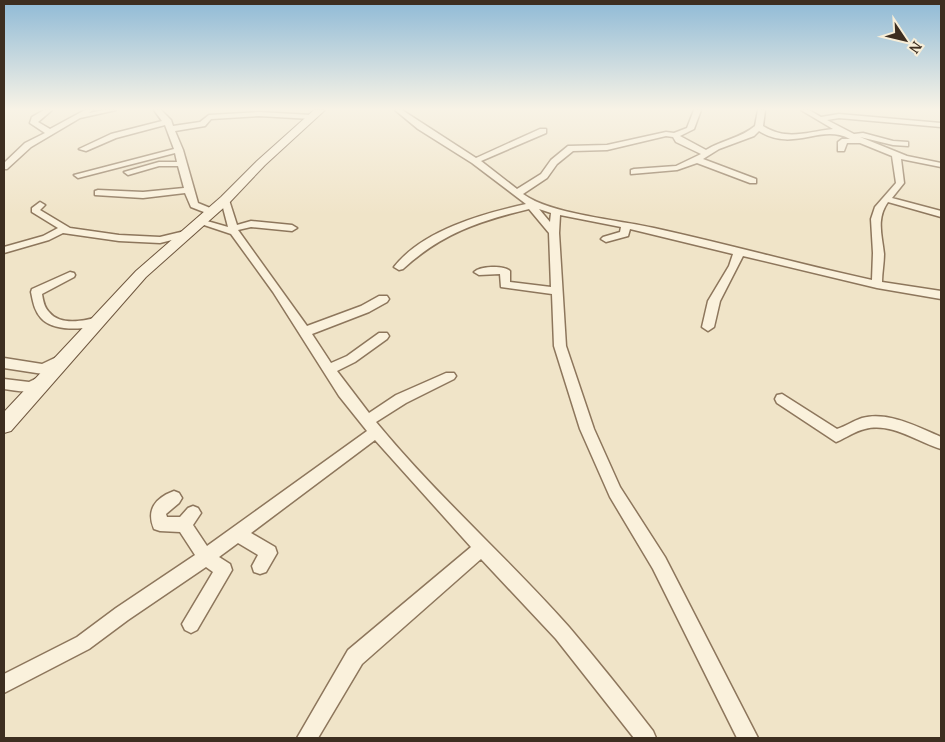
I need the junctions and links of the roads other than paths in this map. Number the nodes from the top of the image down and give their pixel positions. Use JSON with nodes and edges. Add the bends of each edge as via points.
{"nodes":[{"id":1,"x":28,"y":145,"type":"joint"},
{"id":2,"x":92,"y":145,"type":"edge"},
{"id":3,"x":177,"y":145,"type":"edge"},
{"id":4,"x":281,"y":145,"type":"edge"},
{"id":5,"x":448,"y":145,"type":"edge"},
{"id":6,"x":513,"y":145,"type":"edge"},
{"id":7,"x":623,"y":145,"type":"edge"},
{"id":8,"x":689,"y":145,"type":"edge"},
{"id":9,"x":722,"y":145,"type":"edge"},
{"id":10,"x":841,"y":145,"type":"edge"},
{"id":11,"x":869,"y":145,"type":"edge"},
{"id":12,"x":83,"y":150,"type":"dead end"},
{"id":13,"x":179,"y":150,"type":"junction"},
{"id":14,"x":841,"y":150,"type":"dead end"},
{"id":15,"x":706,"y":153,"type":"junction"},
{"id":16,"x":4,"y":154,"type":"edge"},
{"id":17,"x":896,"y":156,"type":"junction"},
{"id":18,"x":697,"y":160,"type":"junction"},
{"id":19,"x":475,"y":161,"type":"junction"},
{"id":20,"x":182,"y":164,"type":"junction"},
{"id":21,"x":941,"y":165,"type":"edge"},
{"id":22,"x":4,"y":166,"type":"edge"},
{"id":23,"x":128,"y":172,"type":"dead end"},
{"id":24,"x":634,"y":172,"type":"dead end"},
{"id":25,"x":78,"y":175,"type":"dead end"},
{"id":26,"x":753,"y":181,"type":"dead end"},
{"id":27,"x":187,"y":190,"type":"junction"},
{"id":28,"x":98,"y":193,"type":"dead end"},
{"id":29,"x":518,"y":193,"type":"junction"},
{"id":30,"x":886,"y":199,"type":"junction"},
{"id":31,"x":225,"y":200,"type":"junction"},
{"id":32,"x":529,"y":204,"type":"junction"},
{"id":33,"x":40,"y":205,"type":"dead end"},
{"id":34,"x":212,"y":212,"type":"junction"},
{"id":35,"x":556,"y":212,"type":"junction"},
{"id":36,"x":941,"y":214,"type":"edge"},
{"id":37,"x":200,"y":222,"type":"junction"},
{"id":38,"x":626,"y":225,"type":"junction"},
{"id":39,"x":292,"y":228,"type":"dead end"},
{"id":40,"x":62,"y":230,"type":"junction"},
{"id":41,"x":234,"y":231,"type":"junction"},
{"id":42,"x":554,"y":232,"type":"junction"},
{"id":43,"x":188,"y":233,"type":"junction"},
{"id":44,"x":606,"y":239,"type":"dead end"},
{"id":45,"x":4,"y":250,"type":"edge"},
{"id":46,"x":739,"y":252,"type":"junction"},
{"id":47,"x":399,"y":267,"type":"dead end"},
{"id":48,"x":479,"y":272,"type":"dead end"},
{"id":49,"x":70,"y":275,"type":"dead end"},
{"id":50,"x":877,"y":285,"type":"junction"},
{"id":51,"x":557,"y":291,"type":"junction"},
{"id":52,"x":941,"y":295,"type":"edge"},
{"id":53,"x":383,"y":299,"type":"dead end"},
{"id":54,"x":98,"y":320,"type":"junction"},
{"id":55,"x":708,"y":327,"type":"dead end"},
{"id":56,"x":304,"y":332,"type":"junction"},
{"id":57,"x":383,"y":336,"type":"dead end"},
{"id":58,"x":62,"y":360,"type":"junction"},
{"id":59,"x":4,"y":362,"type":"edge"},
{"id":60,"x":329,"y":369,"type":"junction"},
{"id":61,"x":450,"y":376,"type":"dead end"},
{"id":62,"x":41,"y":381,"type":"junction"},
{"id":63,"x":4,"y":384,"type":"edge"},
{"id":64,"x":782,"y":399,"type":"dead end"},
{"id":65,"x":4,"y":424,"type":"edge"},
{"id":66,"x":371,"y":426,"type":"junction"},
{"id":67,"x":941,"y":443,"type":"edge"},
{"id":68,"x":174,"y":498,"type":"dead end"},
{"id":69,"x":238,"y":534,"type":"junction"},
{"id":70,"x":482,"y":548,"type":"junction"},
{"id":71,"x":205,"y":557,"type":"junction"},
{"id":72,"x":260,"y":566,"type":"dead end"},
{"id":73,"x":191,"y":624,"type":"dead end"},
{"id":74,"x":4,"y":684,"type":"edge"},
{"id":75,"x":307,"y":738,"type":"edge"},
{"id":76,"x":646,"y":738,"type":"edge"},
{"id":77,"x":748,"y":738,"type":"edge"}],
"edges":[{"from":1,"to":16,"type":"street"},
{"from":1,"to":22,"type":"street"},
{"from":2,"to":12,"type":"street"},
{"from":3,"to":13,"type":"street"},
{"from":4,"to":31,"type":"main road"},
{"from":5,"to":19,"type":"street"},
{"from":6,"to":19,"type":"street"},
{"from":7,"to":29,"type":"street","via":[[586,151],[570,148],[544,176]]},
{"from":8,"to":15,"type":"street"},
{"from":9,"to":15,"type":"street"},
{"from":10,"to":14,"type":"street"},
{"from":11,"to":17,"type":"street"},
{"from":13,"to":20,"type":"street"},
{"from":13,"to":25,"type":"street"},
{"from":15,"to":18,"type":"street"},
{"from":17,"to":21,"type":"street","via":[[912,162]]},
{"from":17,"to":30,"type":"street","via":[[900,183]]},
{"from":18,"to":24,"type":"street","via":[[677,168]]},
{"from":18,"to":26,"type":"street"},
{"from":19,"to":29,"type":"street"},
{"from":20,"to":23,"type":"street","via":[[159,164]]},
{"from":20,"to":27,"type":"street"},
{"from":27,"to":28,"type":"street","via":[[143,195]]},
{"from":27,"to":34,"type":"street","via":[[194,206]]},
{"from":29,"to":32,"type":"street"},
{"from":30,"to":36,"type":"street"},
{"from":30,"to":50,"type":"street","via":[[874,218],[878,250]]},
{"from":31,"to":34,"type":"main road"},
{"from":31,"to":41,"type":"street"},
{"from":32,"to":35,"type":"street"},
{"from":32,"to":42,"type":"street"},
{"from":32,"to":47,"type":"street","via":[[491,215],[438,237]]},
{"from":33,"to":40,"type":"street","via":[[35,210],[65,228]]},
{"from":34,"to":37,"type":"main road"},
{"from":35,"to":38,"type":"street"},
{"from":35,"to":42,"type":"street"},
{"from":37,"to":41,"type":"street"},
{"from":37,"to":43,"type":"main road"},
{"from":38,"to":44,"type":"street","via":[[625,234]]},
{"from":38,"to":46,"type":"street"},
{"from":39,"to":41,"type":"street","via":[[251,224]]},
{"from":40,"to":43,"type":"street","via":[[160,240]]},
{"from":40,"to":45,"type":"street"},
{"from":41,"to":56,"type":"street"},
{"from":42,"to":51,"type":"street"},
{"from":43,"to":54,"type":"main road","via":[[141,274]]},
{"from":46,"to":50,"type":"street"},
{"from":46,"to":55,"type":"street","via":[[714,302]]},
{"from":48,"to":51,"type":"street","via":[[505,271],[505,286]]},
{"from":49,"to":54,"type":"street","via":[[36,292],[40,308],[46,317],[73,325],[89,326]]},
{"from":50,"to":52,"type":"street"},
{"from":51,"to":77,"type":"street","via":[[560,346],[587,429],[615,492],[659,563]]},
{"from":53,"to":56,"type":"street"},
{"from":54,"to":58,"type":"main road"},
{"from":56,"to":60,"type":"street"},
{"from":57,"to":60,"type":"street","via":[[351,359]]},
{"from":58,"to":59,"type":"street","via":[[43,369]]},
{"from":58,"to":62,"type":"main road"},
{"from":60,"to":66,"type":"street"},
{"from":61,"to":66,"type":"street","via":[[401,399]]},
{"from":62,"to":63,"type":"street","via":[[31,387]]},
{"from":62,"to":65,"type":"main road"},
{"from":64,"to":67,"type":"street","via":[[836,436],[864,423],[874,423],[901,428]]},
{"from":66,"to":69,"type":"street"},
{"from":66,"to":70,"type":"street"},
{"from":68,"to":71,"type":"street","via":[[158,511],[160,524],[189,519]]},
{"from":69,"to":71,"type":"street"},
{"from":69,"to":72,"type":"street","via":[[269,553]]},
{"from":70,"to":75,"type":"street","via":[[355,656]]},
{"from":70,"to":76,"type":"street","via":[[562,633]]},
{"from":71,"to":73,"type":"street","via":[[224,570]]},
{"from":71,"to":74,"type":"street","via":[[83,643]]}]}
